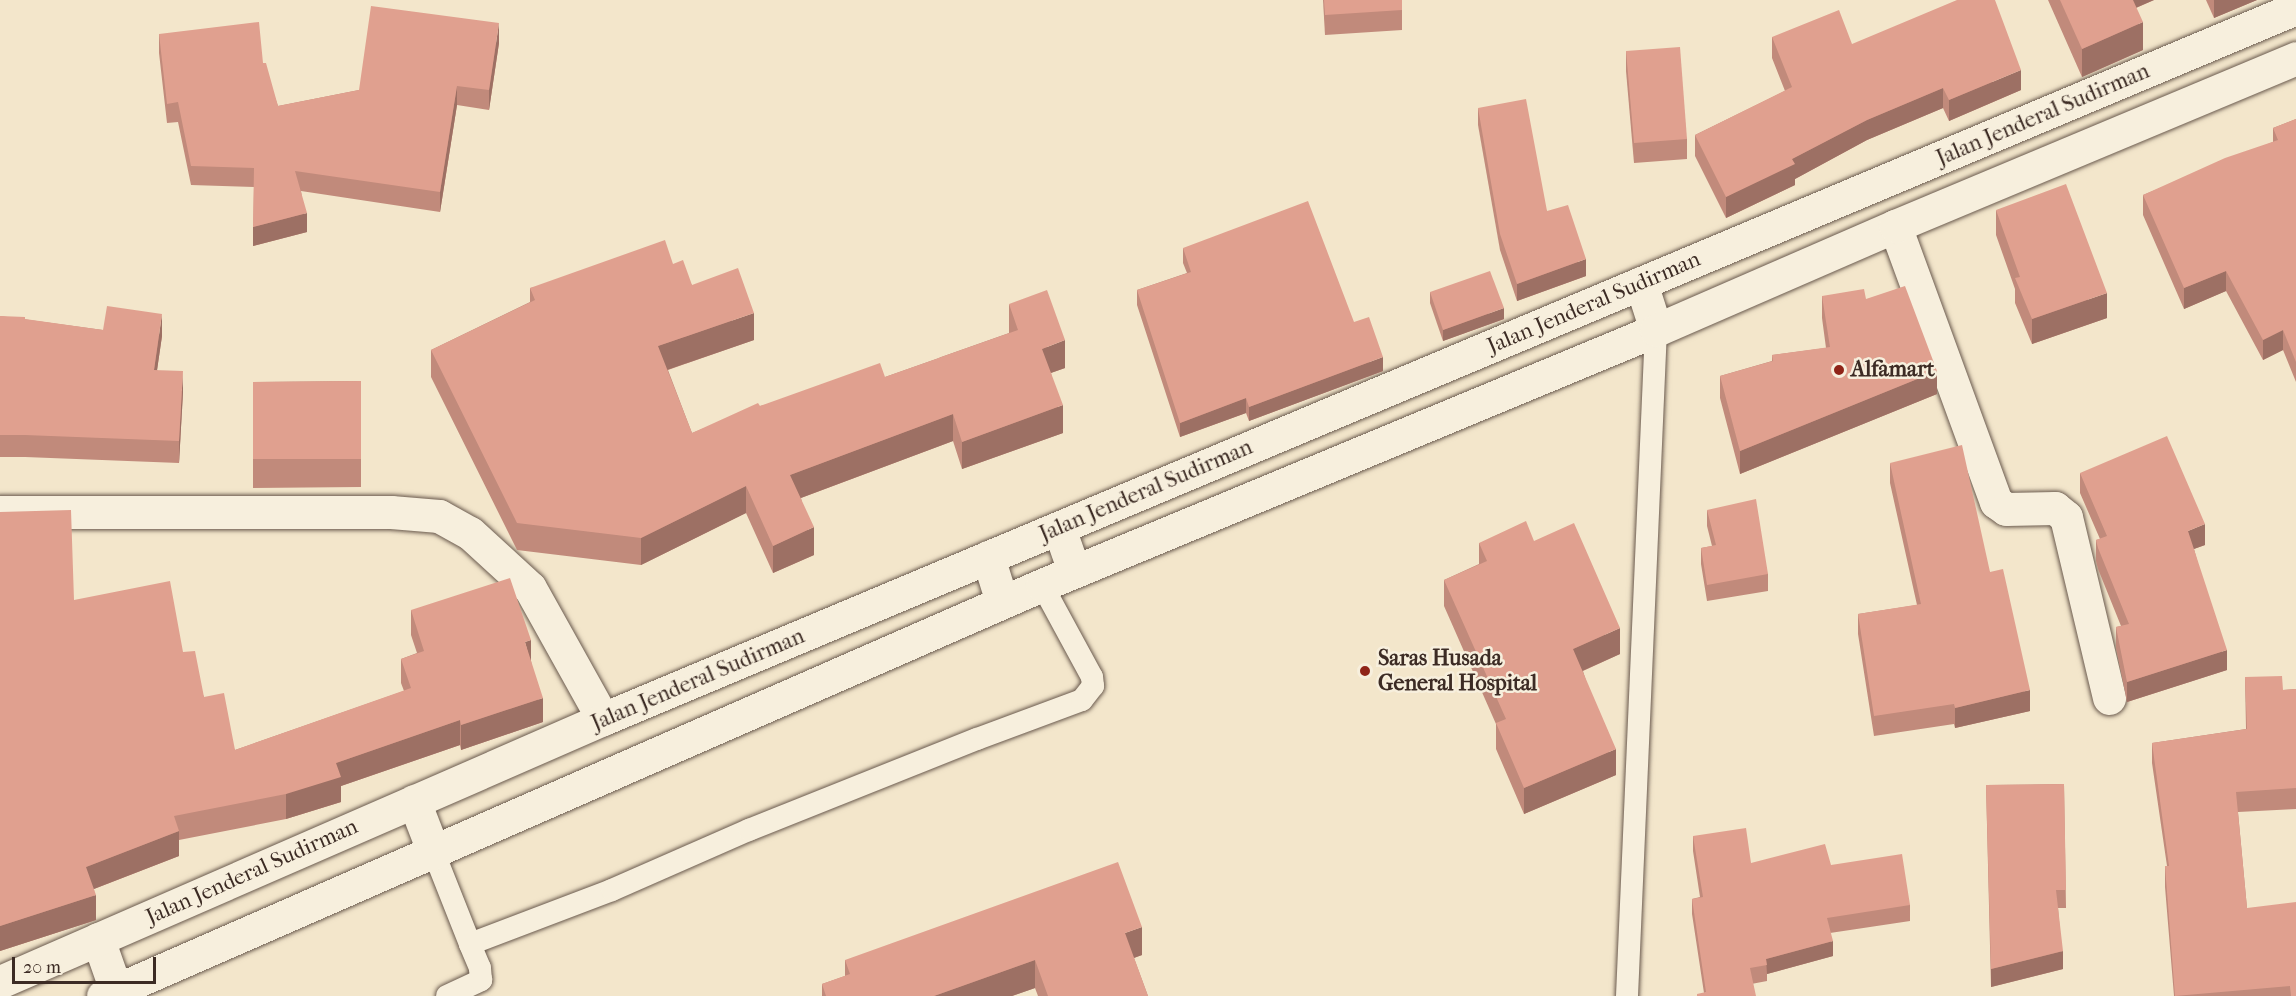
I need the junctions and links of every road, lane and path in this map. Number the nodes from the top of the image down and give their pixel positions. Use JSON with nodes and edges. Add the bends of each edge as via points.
{"nodes":[{"id":1,"x":2296,"y":8,"type":"edge"},
{"id":2,"x":2296,"y":58,"type":"edge"},
{"id":3,"x":1895,"y":226,"type":"junction"},
{"id":4,"x":1641,"y":283,"type":"junction"},
{"id":5,"x":1656,"y":330,"type":"junction"},
{"id":6,"x":0,"y":512,"type":"edge"},
{"id":7,"x":1059,"y":528,"type":"junction"},
{"id":8,"x":988,"y":557,"type":"junction"},
{"id":9,"x":1074,"y":571,"type":"junction"},
{"id":10,"x":1042,"y":585,"type":"junction"},
{"id":11,"x":1002,"y":602,"type":"junction"},
{"id":12,"x":2109,"y":698,"type":"dead end"},
{"id":13,"x":603,"y":719,"type":"junction"},
{"id":14,"x":414,"y":801,"type":"junction"},
{"id":15,"x":434,"y":853,"type":"junction"},
{"id":16,"x":98,"y":939,"type":"junction"},
{"id":17,"x":470,"y":944,"type":"junction"},
{"id":18,"x":0,"y":982,"type":"edge"},
{"id":19,"x":113,"y":994,"type":"edge"},
{"id":20,"x":447,"y":996,"type":"edge"},
{"id":21,"x":1626,"y":996,"type":"edge"}],
"edges":[{"from":1,"to":4,"type":"main road","name":"Jalan Jenderal Sudirman"},
{"from":2,"to":3,"type":"main road","name":"Jalan Jenderal Sudirman"},
{"from":3,"to":5,"type":"main road","name":"Jalan Jenderal Sudirman"},
{"from":3,"to":12,"type":"main road","via":[[1996,502],[2006,509],[2055,508],[2066,517]]},
{"from":4,"to":5,"type":"main road"},
{"from":4,"to":7,"type":"main road","name":"Jalan Jenderal Sudirman"},
{"from":5,"to":9,"type":"main road","name":"Jalan Jenderal Sudirman"},
{"from":5,"to":21,"type":"lane"},
{"from":6,"to":13,"type":"main road","via":[[391,512],[439,516],[470,533],[530,588]]},
{"from":7,"to":8,"type":"main road","name":"Jalan Jenderal Sudirman"},
{"from":7,"to":9,"type":"main road"},
{"from":8,"to":11,"type":"main road"},
{"from":8,"to":13,"type":"main road","name":"Jalan Jenderal Sudirman"},
{"from":9,"to":10,"type":"main road","name":"Jalan Jenderal Sudirman"},
{"from":10,"to":11,"type":"main road","name":"Jalan Jenderal Sudirman"},
{"from":10,"to":17,"type":"lane","via":[[1092,677],[1094,686],[1082,700]]},
{"from":11,"to":15,"type":"main road","name":"Jalan Jenderal Sudirman"},
{"from":13,"to":14,"type":"main road","name":"Jalan Jenderal Sudirman"},
{"from":14,"to":15,"type":"main road"},
{"from":14,"to":16,"type":"main road","name":"Jalan Jenderal Sudirman"},
{"from":15,"to":17,"type":"lane"},
{"from":15,"to":19,"type":"main road","name":"Jalan Jenderal Sudirman"},
{"from":16,"to":18,"type":"main road","name":"Jalan Jenderal Sudirman"},
{"from":16,"to":19,"type":"main road"},
{"from":17,"to":20,"type":"lane","via":[[481,980]]}]}
